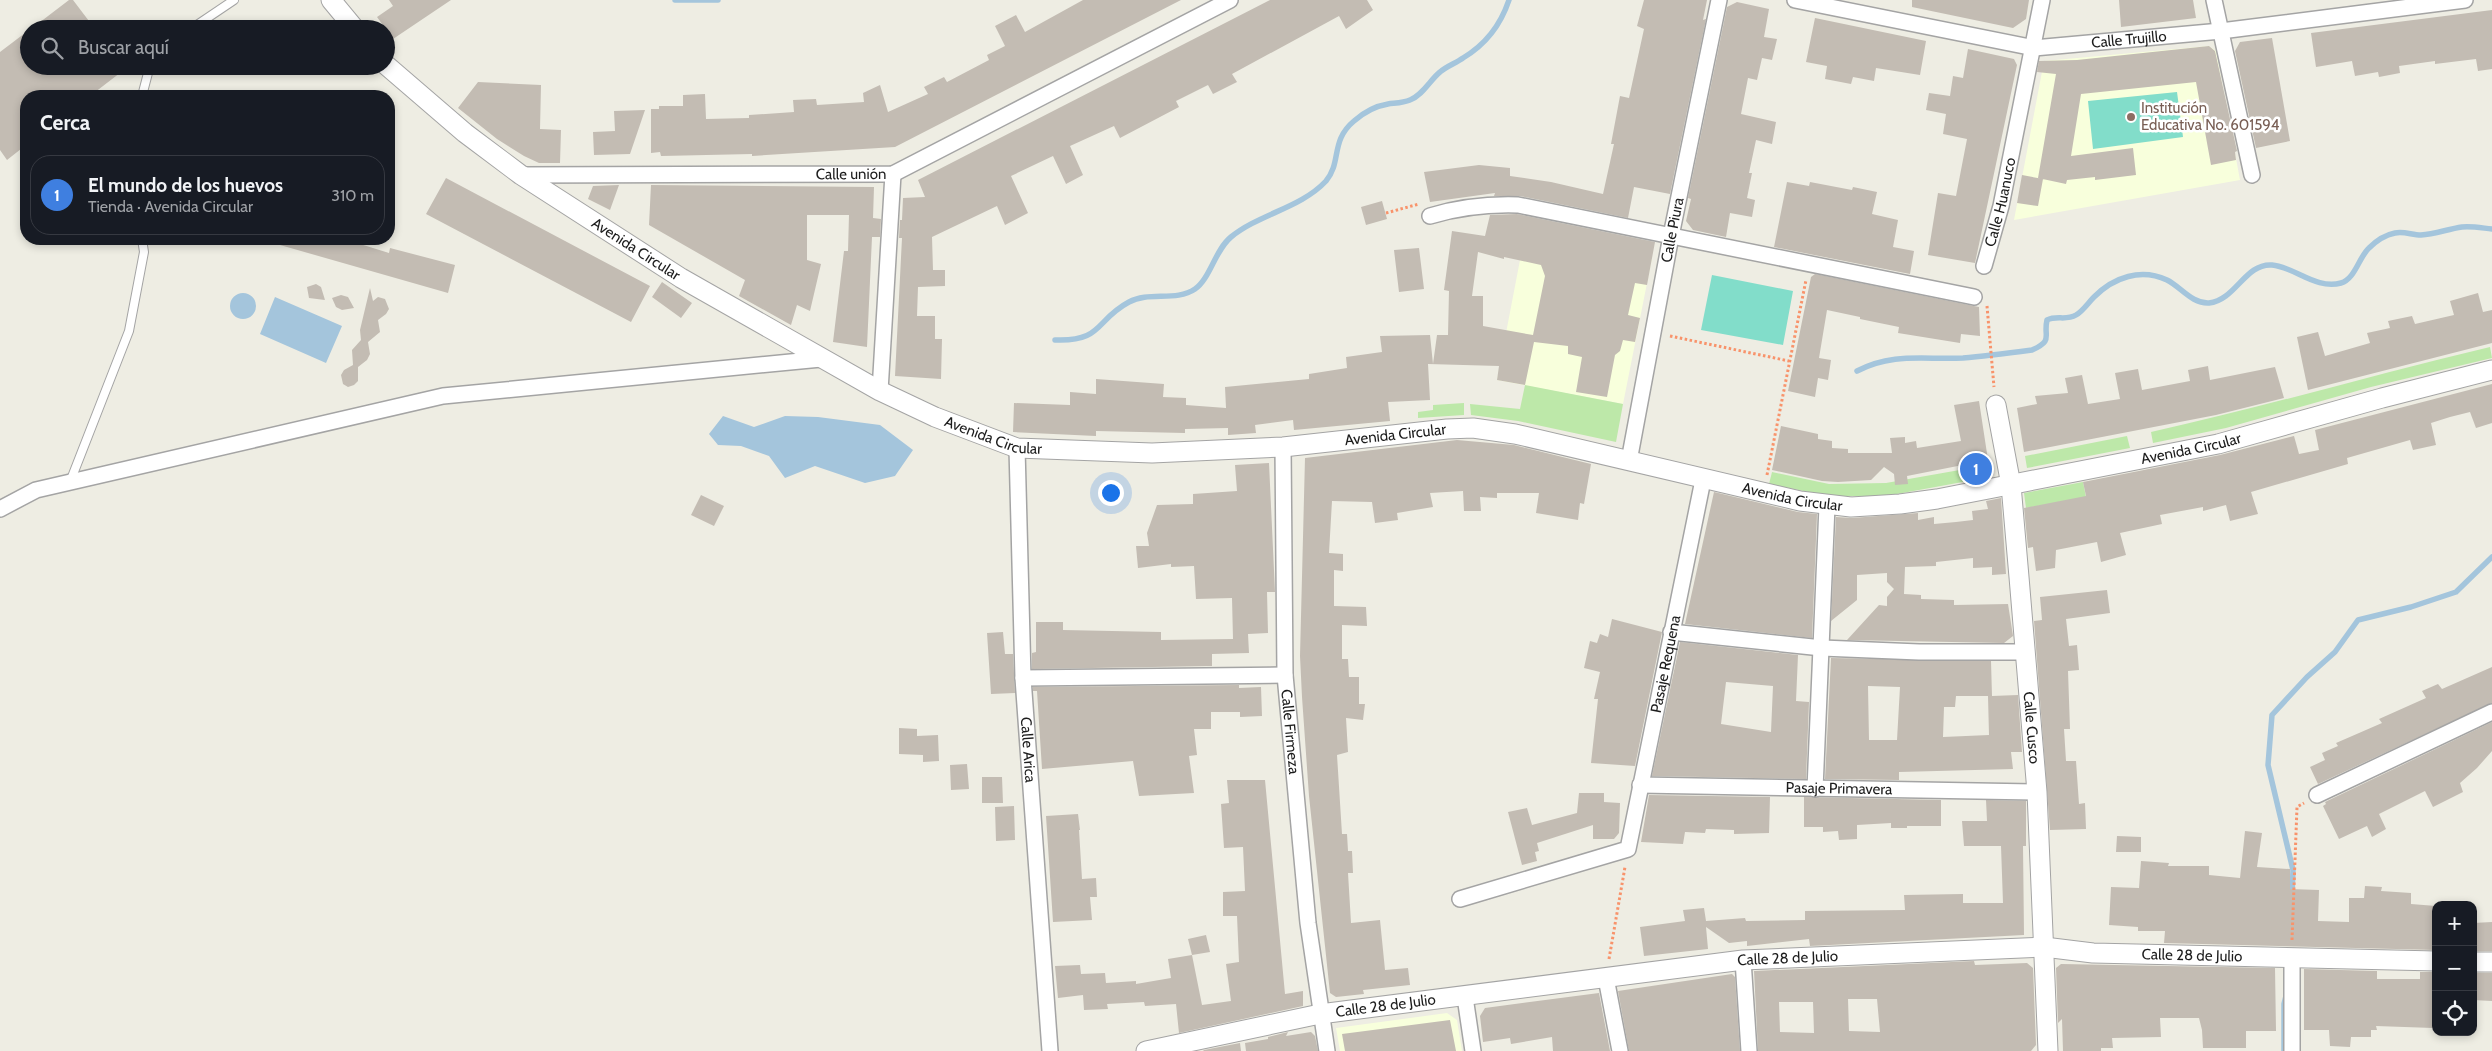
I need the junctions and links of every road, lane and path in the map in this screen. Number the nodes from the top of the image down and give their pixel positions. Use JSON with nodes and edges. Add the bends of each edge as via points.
{"nodes":[{"id":1,"x":234,"y":0,"type":"edge"},
{"id":2,"x":332,"y":0,"type":"edge"},
{"id":3,"x":1230,"y":0,"type":"edge"},
{"id":4,"x":1719,"y":0,"type":"edge"},
{"id":5,"x":1795,"y":0,"type":"edge"},
{"id":6,"x":2042,"y":0,"type":"edge"},
{"id":7,"x":2214,"y":0,"type":"edge"},
{"id":8,"x":2465,"y":0,"type":"edge"},
{"id":9,"x":204,"y":20,"type":"edge"},
{"id":10,"x":348,"y":20,"type":"edge"},
{"id":11,"x":2221,"y":31,"type":"junction"},
{"id":12,"x":2034,"y":48,"type":"junction"},
{"id":13,"x":395,"y":73,"type":"edge"},
{"id":14,"x":147,"y":75,"type":"edge"},
{"id":15,"x":144,"y":90,"type":"edge"},
{"id":16,"x":893,"y":174,"type":"junction"},
{"id":17,"x":521,"y":175,"type":"junction"},
{"id":18,"x":2252,"y":175,"type":"dead end"},
{"id":19,"x":1386,"y":213,"type":"dead end"},
{"id":20,"x":1430,"y":216,"type":"joint"},
{"id":21,"x":1671,"y":236,"type":"junction"},
{"id":22,"x":143,"y":245,"type":"edge"},
{"id":23,"x":1984,"y":266,"type":"dead end"},
{"id":24,"x":1806,"y":276,"type":"dead end"},
{"id":25,"x":1980,"y":300,"type":"joint"},
{"id":26,"x":1670,"y":336,"type":"dead end"},
{"id":27,"x":820,"y":359,"type":"junction"},
{"id":28,"x":1789,"y":361,"type":"junction"},
{"id":29,"x":2492,"y":370,"type":"edge"},
{"id":30,"x":880,"y":391,"type":"junction"},
{"id":31,"x":1996,"y":405,"type":"joint"},
{"id":32,"x":1283,"y":447,"type":"junction"},
{"id":33,"x":1017,"y":448,"type":"junction"},
{"id":34,"x":1629,"y":461,"type":"junction"},
{"id":35,"x":1766,"y":478,"type":"dead end"},
{"id":36,"x":1703,"y":480,"type":"junction"},
{"id":37,"x":70,"y":482,"type":"junction"},
{"id":38,"x":2011,"y":485,"type":"junction"},
{"id":39,"x":1827,"y":506,"type":"junction"},
{"id":40,"x":0,"y":509,"type":"edge"},
{"id":41,"x":1671,"y":632,"type":"junction"},
{"id":42,"x":1822,"y":648,"type":"junction"},
{"id":43,"x":2024,"y":652,"type":"junction"},
{"id":44,"x":1285,"y":675,"type":"junction"},
{"id":45,"x":1023,"y":678,"type":"junction"},
{"id":46,"x":2492,"y":712,"type":"edge"},
{"id":47,"x":1640,"y":785,"type":"junction"},
{"id":48,"x":1815,"y":789,"type":"junction"},
{"id":49,"x":2037,"y":792,"type":"junction"},
{"id":50,"x":2317,"y":795,"type":"joint"},
{"id":51,"x":1628,"y":849,"type":"junction"},
{"id":52,"x":1460,"y":899,"type":"dead end"},
{"id":53,"x":2044,"y":947,"type":"junction"},
{"id":54,"x":2292,"y":959,"type":"junction"},
{"id":55,"x":1743,"y":960,"type":"junction"},
{"id":56,"x":2432,"y":962,"type":"edge"},
{"id":57,"x":2477,"y":962,"type":"edge"},
{"id":58,"x":2492,"y":962,"type":"edge"},
{"id":59,"x":1606,"y":978,"type":"junction"},
{"id":60,"x":1465,"y":997,"type":"junction"},
{"id":61,"x":1320,"y":1014,"type":"junction"},
{"id":62,"x":1187,"y":1046,"type":"edge"},
{"id":63,"x":1050,"y":1051,"type":"edge"},
{"id":64,"x":1146,"y":1051,"type":"edge"},
{"id":65,"x":1327,"y":1051,"type":"edge"},
{"id":66,"x":1473,"y":1051,"type":"edge"},
{"id":67,"x":1620,"y":1051,"type":"edge"},
{"id":68,"x":1749,"y":1051,"type":"edge"},
{"id":69,"x":2048,"y":1051,"type":"edge"},
{"id":70,"x":2292,"y":1051,"type":"edge"}],
"edges":[{"from":1,"to":9,"type":"lane"},
{"from":2,"to":10,"type":"street"},
{"from":3,"to":16,"type":"street","name":"Calle unión"},
{"from":4,"to":21,"type":"street","name":"Calle Piura"},
{"from":5,"to":12,"type":"street","name":"Calle Trujillo"},
{"from":6,"to":12,"type":"street","name":"Calle Huanuco"},
{"from":7,"to":11,"type":"street"},
{"from":8,"to":11,"type":"street","name":"Calle Trujillo"},
{"from":11,"to":12,"type":"street","name":"Calle Trujillo"},
{"from":11,"to":18,"type":"street"},
{"from":12,"to":23,"type":"street","name":"Calle Huanuco","via":[[2001,206]]},
{"from":13,"to":17,"type":"street","name":"Avenida Circular","via":[[464,134]]},
{"from":14,"to":15,"type":"lane"},
{"from":16,"to":17,"type":"street","name":"Calle unión"},
{"from":16,"to":30,"type":"street"},
{"from":17,"to":27,"type":"street","name":"Avenida Circular","via":[[681,278]]},
{"from":19,"to":20,"type":"path","via":[[1426,202]]},
{"from":20,"to":21,"type":"street","via":[[1466,207],[1518,205]]},
{"from":21,"to":25,"type":"street"},
{"from":21,"to":34,"type":"street","name":"Calle Piura"},
{"from":22,"to":37,"type":"lane","via":[[129,331]]},
{"from":24,"to":28,"type":"path"},
{"from":25,"to":31,"type":"path"},
{"from":26,"to":28,"type":"path"},
{"from":27,"to":30,"type":"street","name":"Avenida Circular"},
{"from":27,"to":37,"type":"street","via":[[443,396]]},
{"from":28,"to":35,"type":"path"},
{"from":29,"to":38,"type":"street","name":"Avenida Circular","via":[[2218,444]]},
{"from":30,"to":33,"type":"street","name":"Avenida Circular","via":[[935,417]]},
{"from":31,"to":38,"type":"street","name":"Calle Cusco"},
{"from":32,"to":33,"type":"street","name":"Avenida Circular","via":[[1152,453]]},
{"from":32,"to":34,"type":"street","name":"Avenida Circular","via":[[1405,432],[1473,428],[1514,434]]},
{"from":32,"to":44,"type":"street","name":"Calle Firmeza"},
{"from":33,"to":45,"type":"street","name":"Calle Arica"},
{"from":34,"to":36,"type":"street","name":"Avenida Circular"},
{"from":36,"to":39,"type":"street","name":"Avenida Circular"},
{"from":36,"to":41,"type":"street","name":"Pasaje Requena"},
{"from":37,"to":40,"type":"street","via":[[36,490]]},
{"from":38,"to":39,"type":"street","name":"Avenida Circular","via":[[1900,504]]},
{"from":38,"to":43,"type":"street","name":"Calle Cusco"},
{"from":39,"to":42,"type":"street"},
{"from":41,"to":42,"type":"street"},
{"from":41,"to":47,"type":"street","name":"Pasaje Requena"},
{"from":42,"to":43,"type":"street"},
{"from":42,"to":48,"type":"street"},
{"from":43,"to":49,"type":"street","name":"Calle Cusco"},
{"from":44,"to":45,"type":"street"},
{"from":44,"to":61,"type":"street","name":"Calle Firmeza","via":[[1308,923]]},
{"from":45,"to":63,"type":"street","name":"Calle Arica"},
{"from":46,"to":50,"type":"street"},
{"from":47,"to":48,"type":"street","name":"Pasaje Primavera"},
{"from":47,"to":51,"type":"street","name":"Pasaje Requena"},
{"from":48,"to":49,"type":"street","name":"Pasaje Primavera"},
{"from":49,"to":53,"type":"street","name":"Calle Cusco"},
{"from":50,"to":54,"type":"path","via":[[2297,807]]},
{"from":51,"to":52,"type":"street"},
{"from":51,"to":59,"type":"path"},
{"from":53,"to":54,"type":"street","name":"Calle 28 de Julio","via":[[2092,953]]},
{"from":53,"to":55,"type":"street","name":"Calle 28 de Julio"},
{"from":53,"to":69,"type":"street","name":"Calle Cusco"},
{"from":54,"to":56,"type":"street","name":"Calle 28 de Julio"},
{"from":54,"to":70,"type":"street"},
{"from":55,"to":59,"type":"street","name":"Calle 28 de Julio"},
{"from":55,"to":68,"type":"street"},
{"from":57,"to":58,"type":"street"},
{"from":59,"to":60,"type":"street","name":"Calle 28 de Julio"},
{"from":59,"to":67,"type":"street"},
{"from":60,"to":61,"type":"street","name":"Calle 28 de Julio"},
{"from":60,"to":66,"type":"street"},
{"from":61,"to":62,"type":"street","name":"Calle 28 de Julio"},
{"from":61,"to":65,"type":"street","name":"Calle Firmeza"},
{"from":62,"to":64,"type":"street","name":"Calle 28 de Julio"}]}
